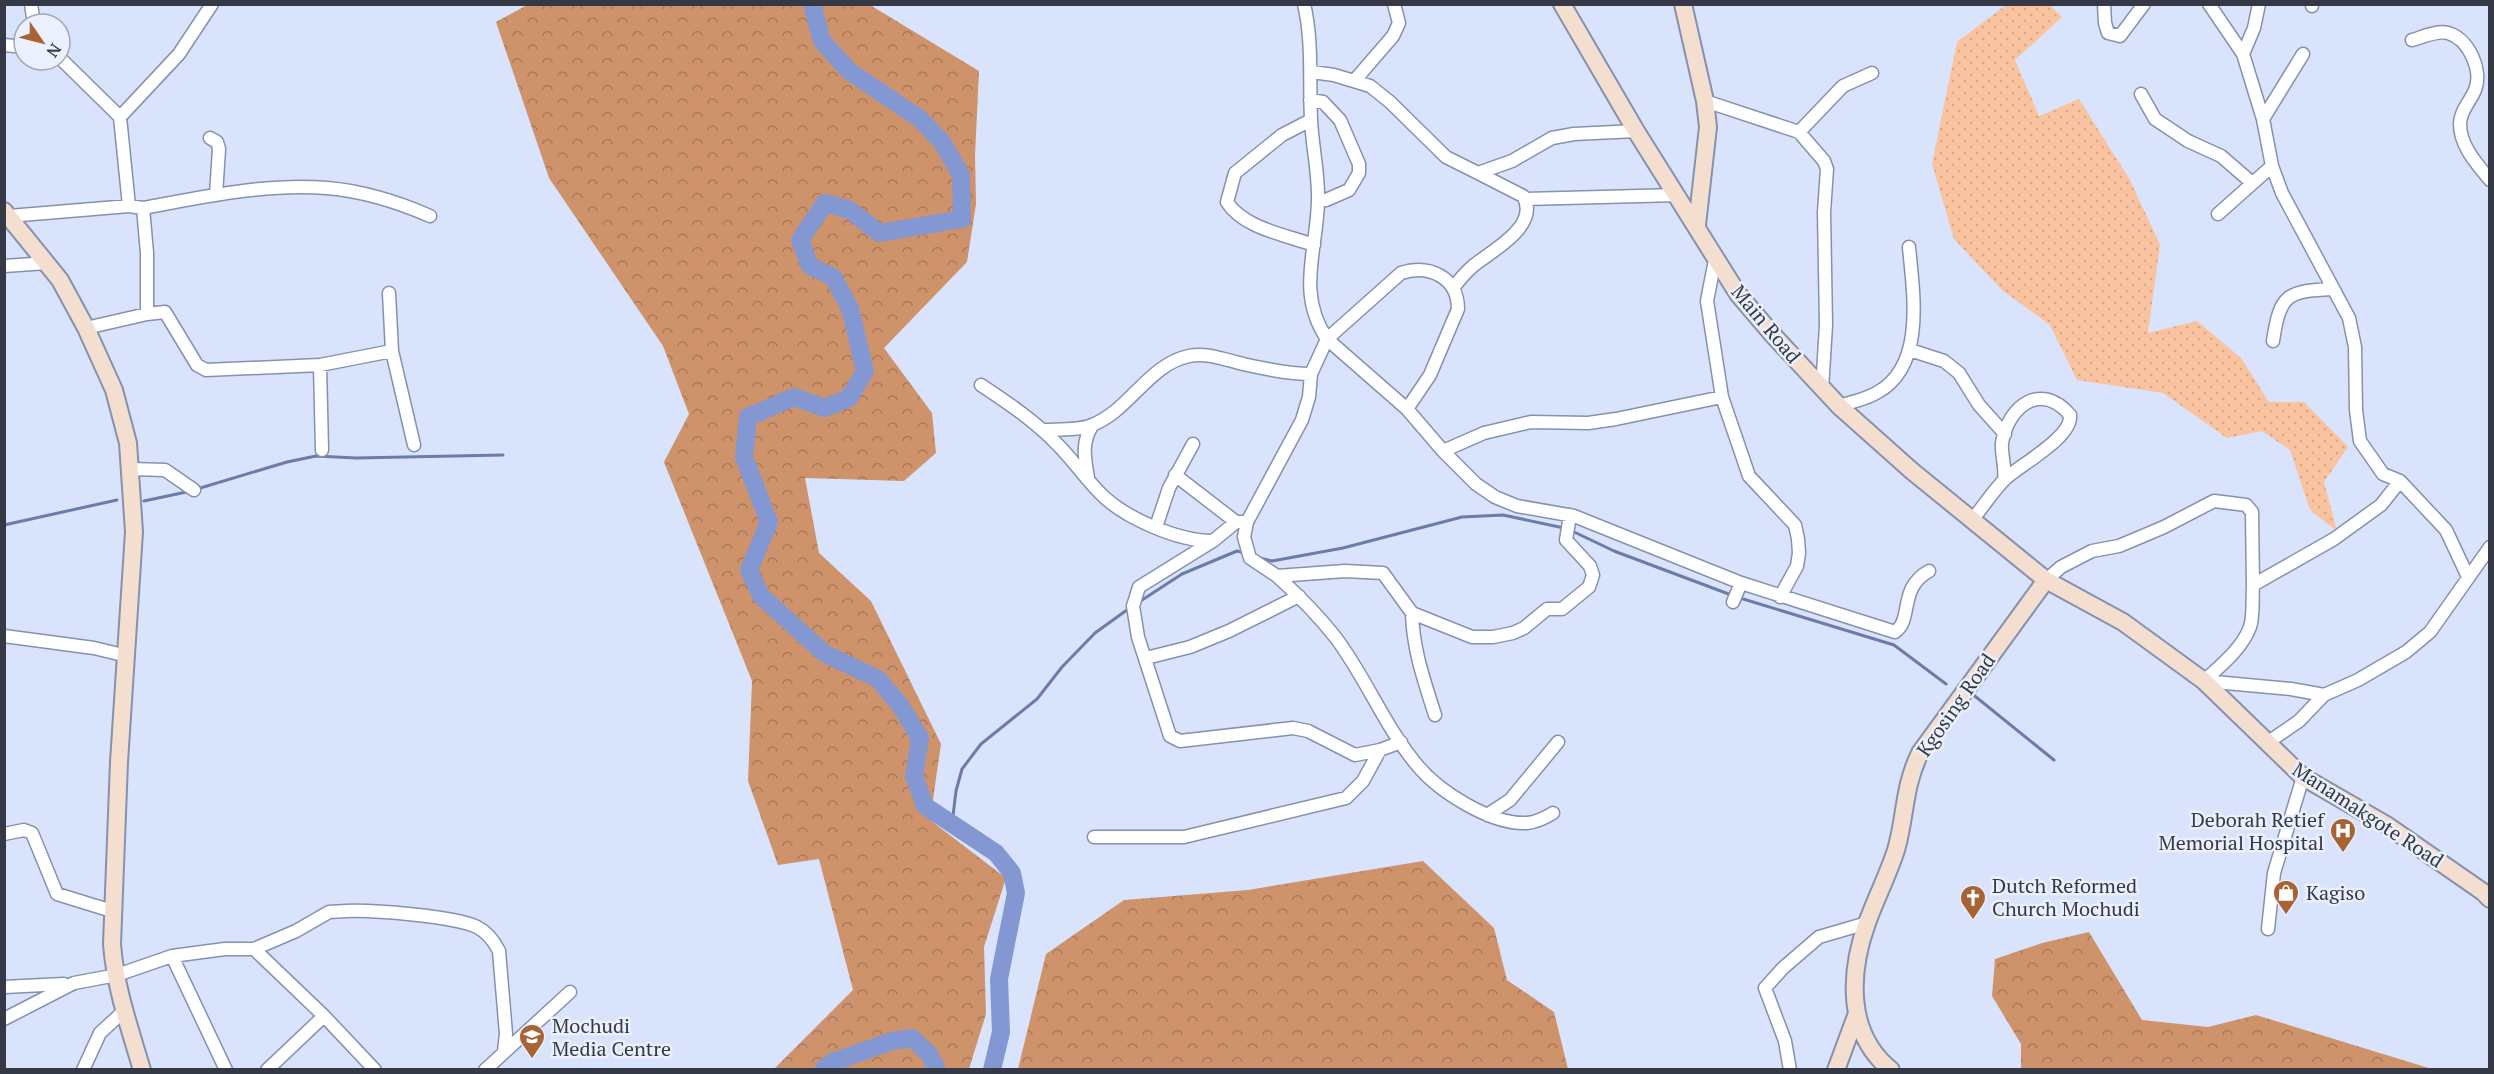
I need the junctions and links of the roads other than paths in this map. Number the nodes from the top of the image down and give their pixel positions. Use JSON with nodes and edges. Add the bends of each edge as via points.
{"nodes":[{"id":1,"x":212,"y":4,"type":"edge"},
{"id":2,"x":1304,"y":4,"type":"edge"},
{"id":3,"x":1563,"y":4,"type":"edge"},
{"id":4,"x":1683,"y":4,"type":"edge"},
{"id":5,"x":2104,"y":4,"type":"edge"},
{"id":6,"x":2144,"y":4,"type":"edge"},
{"id":7,"x":2209,"y":4,"type":"edge"},
{"id":8,"x":2259,"y":4,"type":"edge"},
{"id":9,"x":1395,"y":5,"type":"edge"},
{"id":10,"x":2412,"y":40,"type":"dead end"},
{"id":11,"x":2243,"y":54,"type":"junction"},
{"id":12,"x":2303,"y":54,"type":"dead end"},
{"id":13,"x":72,"y":70,"type":"edge"},
{"id":14,"x":1312,"y":72,"type":"junction"},
{"id":15,"x":1872,"y":73,"type":"dead end"},
{"id":16,"x":1355,"y":80,"type":"junction"},
{"id":17,"x":2141,"y":94,"type":"dead end"},
{"id":18,"x":1311,"y":100,"type":"junction"},
{"id":19,"x":1705,"y":101,"type":"junction"},
{"id":20,"x":120,"y":117,"type":"junction"},
{"id":21,"x":2263,"y":119,"type":"junction"},
{"id":22,"x":1311,"y":120,"type":"junction"},
{"id":23,"x":1636,"y":131,"type":"junction"},
{"id":24,"x":1799,"y":132,"type":"junction"},
{"id":25,"x":210,"y":138,"type":"dead end"},
{"id":26,"x":2272,"y":166,"type":"junction"},
{"id":27,"x":1479,"y":173,"type":"junction"},
{"id":28,"x":2490,"y":180,"type":"edge"},
{"id":29,"x":2251,"y":182,"type":"junction"},
{"id":30,"x":216,"y":195,"type":"junction"},
{"id":31,"x":1678,"y":195,"type":"junction"},
{"id":32,"x":1525,"y":199,"type":"junction"},
{"id":33,"x":1318,"y":200,"type":"junction"},
{"id":34,"x":129,"y":206,"type":"junction"},
{"id":35,"x":143,"y":208,"type":"junction"},
{"id":36,"x":7,"y":214,"type":"edge"},
{"id":37,"x":2218,"y":214,"type":"dead end"},
{"id":38,"x":430,"y":216,"type":"dead end"},
{"id":39,"x":1697,"y":225,"type":"junction"},
{"id":40,"x":1314,"y":245,"type":"junction"},
{"id":41,"x":1909,"y":247,"type":"dead end"},
{"id":42,"x":1715,"y":260,"type":"junction"},
{"id":43,"x":47,"y":263,"type":"junction"},
{"id":44,"x":4,"y":266,"type":"edge"},
{"id":45,"x":1454,"y":287,"type":"junction"},
{"id":46,"x":2333,"y":289,"type":"junction"},
{"id":47,"x":388,"y":293,"type":"dead end"},
{"id":48,"x":147,"y":314,"type":"junction"},
{"id":49,"x":86,"y":328,"type":"junction"},
{"id":50,"x":1327,"y":339,"type":"junction"},
{"id":51,"x":2273,"y":341,"type":"dead end"},
{"id":52,"x":1910,"y":350,"type":"junction"},
{"id":53,"x":392,"y":351,"type":"junction"},
{"id":54,"x":320,"y":365,"type":"junction"},
{"id":55,"x":1311,"y":374,"type":"junction"},
{"id":56,"x":981,"y":385,"type":"dead end"},
{"id":57,"x":1822,"y":389,"type":"junction"},
{"id":58,"x":1722,"y":397,"type":"junction"},
{"id":59,"x":1839,"y":406,"type":"junction"},
{"id":60,"x":1407,"y":409,"type":"junction"},
{"id":61,"x":1092,"y":426,"type":"junction"},
{"id":62,"x":1042,"y":430,"type":"junction"},
{"id":63,"x":2005,"y":434,"type":"junction"},
{"id":64,"x":1193,"y":444,"type":"dead end"},
{"id":65,"x":414,"y":445,"type":"dead end"},
{"id":66,"x":322,"y":450,"type":"dead end"},
{"id":67,"x":1443,"y":451,"type":"junction"},
{"id":68,"x":131,"y":469,"type":"junction"},
{"id":69,"x":1175,"y":475,"type":"junction"},
{"id":70,"x":1088,"y":478,"type":"junction"},
{"id":71,"x":2004,"y":480,"type":"junction"},
{"id":72,"x":2400,"y":481,"type":"junction"},
{"id":73,"x":194,"y":490,"type":"dead end"},
{"id":74,"x":1972,"y":520,"type":"junction"},
{"id":75,"x":1242,"y":522,"type":"junction"},
{"id":76,"x":1568,"y":526,"type":"junction"},
{"id":77,"x":1156,"y":527,"type":"junction"},
{"id":78,"x":1213,"y":541,"type":"junction"},
{"id":79,"x":2490,"y":547,"type":"edge"},
{"id":80,"x":1929,"y":571,"type":"dead end"},
{"id":81,"x":1276,"y":576,"type":"junction"},
{"id":82,"x":2468,"y":577,"type":"junction"},
{"id":83,"x":2046,"y":580,"type":"junction"},
{"id":84,"x":2253,"y":585,"type":"junction"},
{"id":85,"x":1740,"y":586,"type":"junction"},
{"id":86,"x":1299,"y":596,"type":"junction"},
{"id":87,"x":1780,"y":597,"type":"junction"},
{"id":88,"x":1733,"y":602,"type":"dead end"},
{"id":89,"x":1412,"y":613,"type":"junction"},
{"id":90,"x":4,"y":636,"type":"edge"},
{"id":91,"x":127,"y":656,"type":"junction"},
{"id":92,"x":1146,"y":658,"type":"junction"},
{"id":93,"x":2204,"y":681,"type":"junction"},
{"id":94,"x":2324,"y":695,"type":"junction"},
{"id":95,"x":1435,"y":715,"type":"dead end"},
{"id":96,"x":1401,"y":742,"type":"junction"},
{"id":97,"x":1558,"y":742,"type":"dead end"},
{"id":98,"x":2267,"y":743,"type":"junction"},
{"id":99,"x":1380,"y":750,"type":"junction"},
{"id":100,"x":2303,"y":777,"type":"junction"},
{"id":101,"x":1553,"y":813,"type":"dead end"},
{"id":102,"x":1486,"y":815,"type":"junction"},
{"id":103,"x":4,"y":834,"type":"edge"},
{"id":104,"x":1094,"y":837,"type":"dead end"},
{"id":105,"x":2487,"y":893,"type":"edge"},
{"id":106,"x":112,"y":911,"type":"junction"},
{"id":107,"x":1867,"y":923,"type":"junction"},
{"id":108,"x":2268,"y":929,"type":"dead end"},
{"id":109,"x":254,"y":948,"type":"junction"},
{"id":110,"x":172,"y":956,"type":"junction"},
{"id":111,"x":117,"y":975,"type":"junction"},
{"id":112,"x":74,"y":983,"type":"junction"},
{"id":113,"x":4,"y":987,"type":"edge"},
{"id":114,"x":570,"y":992,"type":"dead end"},
{"id":115,"x":125,"y":1010,"type":"junction"},
{"id":116,"x":324,"y":1016,"type":"junction"},
{"id":117,"x":1856,"y":1016,"type":"junction"},
{"id":118,"x":4,"y":1019,"type":"edge"},
{"id":119,"x":504,"y":1051,"type":"junction"},
{"id":120,"x":83,"y":1070,"type":"edge"},
{"id":121,"x":142,"y":1070,"type":"edge"},
{"id":122,"x":226,"y":1070,"type":"edge"},
{"id":123,"x":267,"y":1070,"type":"edge"},
{"id":124,"x":375,"y":1070,"type":"edge"},
{"id":125,"x":484,"y":1070,"type":"edge"},
{"id":126,"x":1790,"y":1070,"type":"edge"},
{"id":127,"x":1836,"y":1070,"type":"edge"},
{"id":128,"x":1891,"y":1070,"type":"edge"}],
"edges":[{"from":1,"to":20,"type":"street","via":[[179,54]]},
{"from":2,"to":14,"type":"street"},
{"from":3,"to":23,"type":"street","name":"Main Road"},
{"from":4,"to":19,"type":"street"},
{"from":5,"to":6,"type":"street","via":[[2106,29],[2120,36]]},
{"from":7,"to":11,"type":"street"},
{"from":8,"to":11,"type":"street"},
{"from":9,"to":16,"type":"street","via":[[1399,23],[1393,36]]},
{"from":10,"to":28,"type":"street","via":[[2447,33],[2466,45],[2478,79],[2462,113],[2462,137]]},
{"from":11,"to":21,"type":"street"},
{"from":12,"to":21,"type":"street"},
{"from":13,"to":20,"type":"street"},
{"from":14,"to":16,"type":"street"},
{"from":14,"to":18,"type":"street"},
{"from":15,"to":24,"type":"street","via":[[1843,86]]},
{"from":16,"to":27,"type":"street","via":[[1390,102],[1446,157]]},
{"from":17,"to":29,"type":"street","via":[[2155,119],[2188,141],[2222,156]]},
{"from":18,"to":22,"type":"street"},
{"from":18,"to":33,"type":"street","via":[[1323,102],[1340,120],[1359,164],[1359,174],[1349,190]]},
{"from":19,"to":24,"type":"street"},
{"from":19,"to":39,"type":"street","via":[[1708,127]]},
{"from":20,"to":34,"type":"street"},
{"from":21,"to":26,"type":"street"},
{"from":22,"to":33,"type":"street"},
{"from":22,"to":40,"type":"street","via":[[1282,135],[1234,173],[1227,202],[1242,218]]},
{"from":23,"to":27,"type":"street","via":[[1552,138],[1512,161]]},
{"from":23,"to":31,"type":"street","name":"Main Road"},
{"from":24,"to":57,"type":"street","via":[[1827,169]]},
{"from":25,"to":30,"type":"street","via":[[219,148]]},
{"from":26,"to":29,"type":"street"},
{"from":26,"to":46,"type":"street","via":[[2282,193]]},
{"from":27,"to":32,"type":"street"},
{"from":29,"to":37,"type":"street"},
{"from":30,"to":35,"type":"street"},
{"from":30,"to":38,"type":"street","via":[[328,188],[390,200]]},
{"from":31,"to":32,"type":"street"},
{"from":31,"to":39,"type":"street","name":"Main Road"},
{"from":32,"to":45,"type":"street","via":[[1524,220],[1517,230],[1466,272]]},
{"from":33,"to":40,"type":"street"},
{"from":34,"to":35,"type":"street"},
{"from":34,"to":36,"type":"street"},
{"from":35,"to":48,"type":"street"},
{"from":36,"to":43,"type":"street"},
{"from":39,"to":42,"type":"street","name":"Main Road"},
{"from":40,"to":50,"type":"street","via":[[1310,303]]},
{"from":41,"to":52,"type":"street","via":[[1914,313]]},
{"from":42,"to":57,"type":"street","name":"Main Road","via":[[1738,294]]},
{"from":42,"to":58,"type":"street","via":[[1707,301]]},
{"from":43,"to":44,"type":"street"},
{"from":43,"to":49,"type":"street"},
{"from":45,"to":50,"type":"street","via":[[1425,270],[1401,273]]},
{"from":45,"to":60,"type":"street","via":[[1458,309],[1447,340]]},
{"from":46,"to":51,"type":"street","via":[[2307,290],[2286,298],[2277,316]]},
{"from":46,"to":72,"type":"street","via":[[2349,318],[2355,347],[2360,441],[2383,474]]},
{"from":47,"to":53,"type":"street"},
{"from":48,"to":49,"type":"street"},
{"from":48,"to":54,"type":"street","via":[[168,313],[197,365],[206,370]]},
{"from":49,"to":68,"type":"street","via":[[114,390]]},
{"from":50,"to":55,"type":"street"},
{"from":50,"to":60,"type":"street"},
{"from":52,"to":59,"type":"street","via":[[1893,380],[1880,392]]},
{"from":52,"to":63,"type":"street","via":[[1944,361],[1959,373],[1979,405]]},
{"from":53,"to":54,"type":"street"},
{"from":53,"to":65,"type":"street"},
{"from":54,"to":66,"type":"street"},
{"from":55,"to":61,"type":"street","via":[[1202,354],[1188,356],[1160,371]]},
{"from":55,"to":75,"type":"street","via":[[1302,420]]},
{"from":56,"to":62,"type":"street"},
{"from":57,"to":59,"type":"street","name":"Main Road"},
{"from":58,"to":67,"type":"street","via":[[1588,423],[1531,422],[1484,433]]},
{"from":58,"to":87,"type":"street","via":[[1749,476],[1795,525],[1797,566]]},
{"from":59,"to":74,"type":"street","name":"Main Road"},
{"from":60,"to":67,"type":"street"},
{"from":61,"to":62,"type":"street"},
{"from":61,"to":70,"type":"street","via":[[1085,436],[1083,450]]},
{"from":62,"to":70,"type":"street"},
{"from":63,"to":71,"type":"street"},
{"from":63,"to":71,"type":"street","via":[[2021,404],[2028,400],[2056,404],[2070,415],[2068,426],[2056,438]]},
{"from":64,"to":69,"type":"street"},
{"from":67,"to":76,"type":"street","via":[[1495,497]]},
{"from":68,"to":73,"type":"street","via":[[165,470]]},
{"from":68,"to":91,"type":"street","via":[[134,532]]},
{"from":69,"to":75,"type":"street"},
{"from":69,"to":77,"type":"street"},
{"from":70,"to":77,"type":"street","via":[[1102,495],[1133,517]]},
{"from":71,"to":74,"type":"street"},
{"from":72,"to":82,"type":"street","via":[[2446,530]]},
{"from":72,"to":84,"type":"street","via":[[2381,505],[2353,525]]},
{"from":74,"to":83,"type":"street","name":"Main Road"},
{"from":75,"to":78,"type":"street"},
{"from":75,"to":81,"type":"street","via":[[1250,558]]},
{"from":76,"to":85,"type":"street"},
{"from":76,"to":89,"type":"street","via":[[1569,544],[1590,566],[1593,575],[1589,587],[1562,609],[1547,609],[1524,628],[1493,637],[1473,637]]},
{"from":77,"to":78,"type":"street","via":[[1191,541]]},
{"from":78,"to":92,"type":"street","via":[[1139,587],[1132,606]]},
{"from":79,"to":82,"type":"street"},
{"from":80,"to":87,"type":"street","via":[[1912,584],[1902,624],[1894,632]]},
{"from":81,"to":86,"type":"street"},
{"from":81,"to":89,"type":"street","via":[[1345,571],[1383,573]]},
{"from":82,"to":94,"type":"street","via":[[2430,632],[2406,652]]},
{"from":83,"to":84,"type":"street","via":[[2092,551],[2119,546],[2214,501],[2224,500],[2246,505],[2252,512]]},
{"from":83,"to":93,"type":"street","name":"Manamakgote Road","via":[[2123,622]]},
{"from":83,"to":107,"type":"street","name":"Kgosing Road","via":[[1920,753],[1908,781],[1893,860]]},
{"from":84,"to":93,"type":"street","via":[[2252,616],[2246,635]]},
{"from":85,"to":87,"type":"street"},
{"from":85,"to":88,"type":"street"},
{"from":86,"to":92,"type":"street","via":[[1229,631]]},
{"from":86,"to":96,"type":"street","via":[[1337,639]]},
{"from":89,"to":95,"type":"street","via":[[1416,659]]},
{"from":90,"to":91,"type":"street"},
{"from":91,"to":106,"type":"street"},
{"from":92,"to":99,"type":"street","via":[[1168,733],[1176,740],[1293,728],[1308,731],[1350,754]]},
{"from":93,"to":94,"type":"street"},
{"from":93,"to":98,"type":"street","name":"Manamakgote Road"},
{"from":94,"to":98,"type":"street","via":[[2299,721]]},
{"from":96,"to":99,"type":"street"},
{"from":96,"to":102,"type":"street","via":[[1437,785]]},
{"from":97,"to":102,"type":"street","via":[[1510,800]]},
{"from":98,"to":100,"type":"street","name":"Manamakgote Road"},
{"from":99,"to":104,"type":"street","via":[[1363,781],[1346,798],[1184,837]]},
{"from":100,"to":105,"type":"street","name":"Manamakgote Road","via":[[2388,826]]},
{"from":100,"to":108,"type":"street","via":[[2274,873]]},
{"from":101,"to":102,"type":"street","via":[[1527,823]]},
{"from":103,"to":106,"type":"street","via":[[24,830],[32,833],[57,894]]},
{"from":106,"to":111,"type":"street"},
{"from":107,"to":117,"type":"street","name":"Kgosing Road","via":[[1855,980]]},
{"from":107,"to":126,"type":"street","via":[[1819,937],[1766,988],[1785,1041]]},
{"from":109,"to":110,"type":"street"},
{"from":109,"to":116,"type":"street"},
{"from":109,"to":119,"type":"street","via":[[329,912],[360,910],[436,918],[478,928],[499,951]]},
{"from":110,"to":111,"type":"street"},
{"from":110,"to":122,"type":"street"},
{"from":111,"to":112,"type":"street"},
{"from":111,"to":115,"type":"street"},
{"from":112,"to":113,"type":"street"},
{"from":112,"to":118,"type":"street"},
{"from":114,"to":119,"type":"street"},
{"from":115,"to":120,"type":"street","via":[[100,1033]]},
{"from":115,"to":121,"type":"street"},
{"from":116,"to":123,"type":"street"},
{"from":116,"to":124,"type":"street"},
{"from":117,"to":127,"type":"street"},
{"from":117,"to":128,"type":"street","via":[[1867,1044]]},
{"from":119,"to":125,"type":"street"}]}
